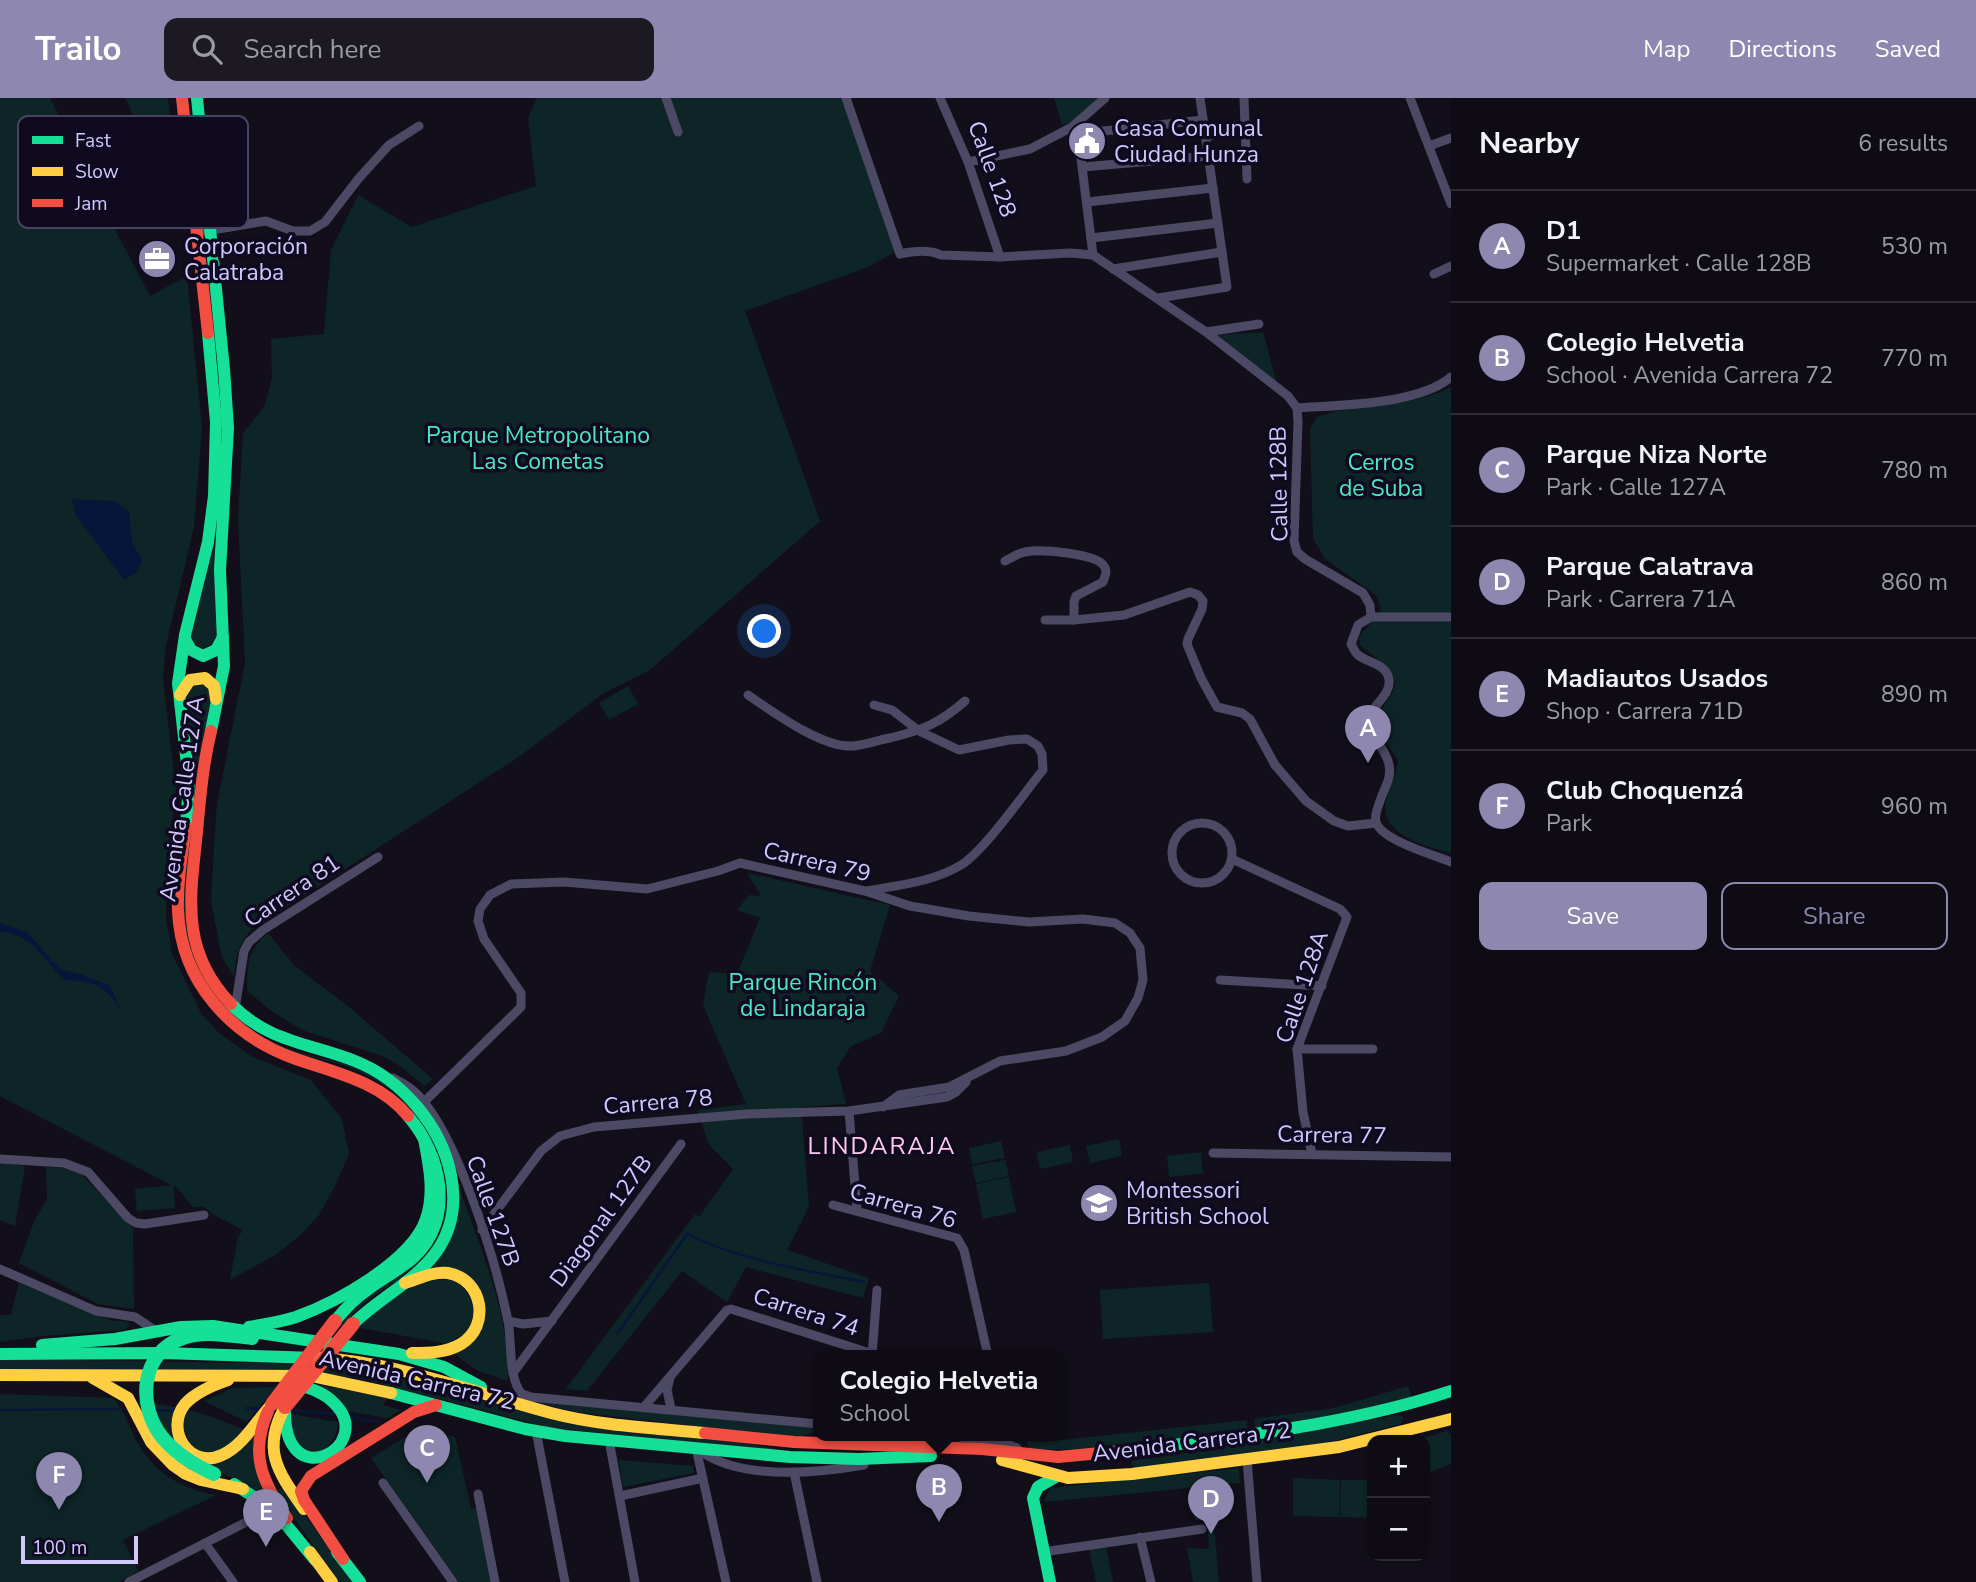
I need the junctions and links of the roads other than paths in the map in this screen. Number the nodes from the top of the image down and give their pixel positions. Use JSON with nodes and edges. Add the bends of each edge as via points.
{"nodes":[{"id":1,"x":182,"y":98,"type":"edge"},
{"id":2,"x":197,"y":98,"type":"edge"},
{"id":3,"x":666,"y":98,"type":"edge"},
{"id":4,"x":846,"y":98,"type":"edge"},
{"id":5,"x":940,"y":98,"type":"edge"},
{"id":6,"x":1105,"y":98,"type":"edge"},
{"id":7,"x":1244,"y":98,"type":"edge"},
{"id":8,"x":1410,"y":98,"type":"edge"},
{"id":9,"x":1204,"y":99,"type":"edge"},
{"id":10,"x":184,"y":116,"type":"edge"},
{"id":11,"x":199,"y":116,"type":"edge"},
{"id":12,"x":1203,"y":120,"type":"junction"},
{"id":13,"x":419,"y":126,"type":"dead end"},
{"id":14,"x":1074,"y":130,"type":"junction"},
{"id":15,"x":1245,"y":130,"type":"junction"},
{"id":16,"x":678,"y":132,"type":"dead end"},
{"id":17,"x":1206,"y":136,"type":"junction"},
{"id":18,"x":1451,"y":138,"type":"edge"},
{"id":19,"x":1429,"y":146,"type":"junction"},
{"id":20,"x":1209,"y":156,"type":"junction"},
{"id":21,"x":968,"y":162,"type":"junction"},
{"id":22,"x":1083,"y":167,"type":"junction"},
{"id":23,"x":1247,"y":179,"type":"dead end"},
{"id":24,"x":1447,"y":179,"type":"edge"},
{"id":25,"x":1213,"y":188,"type":"junction"},
{"id":26,"x":1087,"y":202,"type":"junction"},
{"id":27,"x":1451,"y":204,"type":"edge"},
{"id":28,"x":248,"y":223,"type":"edge"},
{"id":29,"x":1218,"y":223,"type":"junction"},
{"id":30,"x":196,"y":228,"type":"edge"},
{"id":31,"x":202,"y":228,"type":"edge"},
{"id":32,"x":211,"y":228,"type":"edge"},
{"id":33,"x":224,"y":228,"type":"edge"},
{"id":34,"x":211,"y":231,"type":"junction"},
{"id":35,"x":1091,"y":238,"type":"junction"},
{"id":36,"x":1222,"y":252,"type":"junction"},
{"id":37,"x":1093,"y":255,"type":"junction"},
{"id":38,"x":1000,"y":257,"type":"junction"},
{"id":39,"x":1451,"y":266,"type":"edge"},
{"id":40,"x":1113,"y":269,"type":"junction"},
{"id":41,"x":1434,"y":274,"type":"dead end"},
{"id":42,"x":1158,"y":298,"type":"junction"},
{"id":43,"x":1259,"y":324,"type":"dead end"},
{"id":44,"x":1206,"y":332,"type":"junction"},
{"id":45,"x":1451,"y":377,"type":"edge"},
{"id":46,"x":1297,"y":408,"type":"junction"},
{"id":47,"x":1004,"y":561,"type":"dead end"},
{"id":48,"x":1371,"y":617,"type":"junction"},
{"id":49,"x":1451,"y":617,"type":"edge"},
{"id":50,"x":1045,"y":620,"type":"dead end"},
{"id":51,"x":1074,"y":620,"type":"junction"},
{"id":52,"x":223,"y":638,"type":"junction"},
{"id":53,"x":185,"y":639,"type":"junction"},
{"id":54,"x":180,"y":695,"type":"junction"},
{"id":55,"x":748,"y":695,"type":"dead end"},
{"id":56,"x":965,"y":701,"type":"dead end"},
{"id":57,"x":216,"y":704,"type":"junction"},
{"id":58,"x":874,"y":705,"type":"dead end"},
{"id":59,"x":919,"y":731,"type":"junction"},
{"id":60,"x":1376,"y":823,"type":"junction"},
{"id":61,"x":378,"y":857,"type":"dead end"},
{"id":62,"x":1232,"y":859,"type":"junction"},
{"id":63,"x":1451,"y":862,"type":"edge"},
{"id":64,"x":865,"y":891,"type":"junction"},
{"id":65,"x":1115,"y":923,"type":"joint"},
{"id":66,"x":1220,"y":980,"type":"dead end"},
{"id":67,"x":1322,"y":986,"type":"junction"},
{"id":68,"x":235,"y":1009,"type":"junction"},
{"id":69,"x":1297,"y":1049,"type":"junction"},
{"id":70,"x":1373,"y":1049,"type":"dead end"},
{"id":71,"x":380,"y":1073,"type":"junction"},
{"id":72,"x":424,"y":1102,"type":"junction"},
{"id":73,"x":849,"y":1111,"type":"junction"},
{"id":74,"x":424,"y":1139,"type":"junction"},
{"id":75,"x":681,"y":1144,"type":"dead end"},
{"id":76,"x":1213,"y":1153,"type":"dead end"},
{"id":77,"x":1312,"y":1154,"type":"junction"},
{"id":78,"x":1451,"y":1157,"type":"edge"},
{"id":79,"x":0,"y":1159,"type":"edge"},
{"id":80,"x":833,"y":1205,"type":"dead end"},
{"id":81,"x":857,"y":1210,"type":"junction"},
{"id":82,"x":204,"y":1214,"type":"dead end"},
{"id":83,"x":482,"y":1230,"type":"junction"},
{"id":84,"x":0,"y":1269,"type":"edge"},
{"id":85,"x":405,"y":1283,"type":"junction"},
{"id":86,"x":877,"y":1290,"type":"dead end"},
{"id":87,"x":132,"y":1316,"type":"junction"},
{"id":88,"x":508,"y":1321,"type":"junction"},
{"id":89,"x":552,"y":1321,"type":"junction"},
{"id":90,"x":233,"y":1328,"type":"junction"},
{"id":91,"x":157,"y":1332,"type":"junction"},
{"id":92,"x":130,"y":1337,"type":"junction"},
{"id":93,"x":857,"y":1350,"type":"edge"},
{"id":94,"x":872,"y":1350,"type":"edge"},
{"id":95,"x":987,"y":1350,"type":"edge"},
{"id":96,"x":0,"y":1353,"type":"edge"},
{"id":97,"x":399,"y":1354,"type":"junction"},
{"id":98,"x":347,"y":1359,"type":"junction"},
{"id":99,"x":513,"y":1373,"type":"junction"},
{"id":100,"x":0,"y":1375,"type":"edge"},
{"id":101,"x":87,"y":1375,"type":"junction"},
{"id":102,"x":240,"y":1376,"type":"junction"},
{"id":103,"x":275,"y":1376,"type":"junction"},
{"id":104,"x":670,"y":1376,"type":"junction"},
{"id":105,"x":519,"y":1391,"type":"joint"},
{"id":106,"x":1451,"y":1391,"type":"edge"},
{"id":107,"x":502,"y":1399,"type":"junction"},
{"id":108,"x":279,"y":1405,"type":"junction"},
{"id":109,"x":438,"y":1405,"type":"junction"},
{"id":110,"x":644,"y":1407,"type":"junction"},
{"id":111,"x":671,"y":1409,"type":"junction"},
{"id":112,"x":1393,"y":1409,"type":"junction"},
{"id":113,"x":1451,"y":1419,"type":"edge"},
{"id":114,"x":813,"y":1423,"type":"edge"},
{"id":115,"x":536,"y":1432,"type":"junction"},
{"id":116,"x":1399,"y":1433,"type":"junction"},
{"id":117,"x":813,"y":1436,"type":"edge"},
{"id":118,"x":609,"y":1440,"type":"junction"},
{"id":119,"x":1009,"y":1441,"type":"edge"},
{"id":120,"x":794,"y":1442,"type":"junction"},
{"id":121,"x":696,"y":1448,"type":"junction"},
{"id":122,"x":1140,"y":1449,"type":"junction"},
{"id":123,"x":1031,"y":1455,"type":"junction"},
{"id":124,"x":895,"y":1458,"type":"junction"},
{"id":125,"x":1247,"y":1461,"type":"junction"},
{"id":126,"x":794,"y":1472,"type":"junction"},
{"id":127,"x":1132,"y":1474,"type":"junction"},
{"id":128,"x":1057,"y":1476,"type":"junction"},
{"id":129,"x":703,"y":1478,"type":"junction"},
{"id":130,"x":383,"y":1483,"type":"dead end"},
{"id":131,"x":243,"y":1489,"type":"junction"},
{"id":132,"x":478,"y":1494,"type":"dead end"},
{"id":133,"x":620,"y":1496,"type":"junction"},
{"id":134,"x":277,"y":1514,"type":"junction"},
{"id":135,"x":1202,"y":1529,"type":"dead end"},
{"id":136,"x":1140,"y":1537,"type":"junction"},
{"id":137,"x":205,"y":1543,"type":"junction"},
{"id":138,"x":1043,"y":1552,"type":"junction"},
{"id":139,"x":343,"y":1559,"type":"junction"},
{"id":140,"x":316,"y":1560,"type":"junction"},
{"id":141,"x":448,"y":1580,"type":"edge"},
{"id":142,"x":129,"y":1582,"type":"edge"},
{"id":143,"x":233,"y":1582,"type":"edge"},
{"id":144,"x":332,"y":1582,"type":"edge"},
{"id":145,"x":360,"y":1582,"type":"edge"},
{"id":146,"x":495,"y":1582,"type":"edge"},
{"id":147,"x":565,"y":1582,"type":"edge"},
{"id":148,"x":635,"y":1582,"type":"edge"},
{"id":149,"x":726,"y":1582,"type":"edge"},
{"id":150,"x":817,"y":1582,"type":"edge"},
{"id":151,"x":1049,"y":1582,"type":"edge"},
{"id":152,"x":1151,"y":1582,"type":"edge"},
{"id":153,"x":1257,"y":1582,"type":"edge"}],
"edges":[{"from":1,"to":10,"type":"main road","name":"Avenida Calle 127A"},
{"from":2,"to":11,"type":"main road","name":"Avenida Calle 127A"},
{"from":3,"to":16,"type":"street"},
{"from":4,"to":38,"type":"street","via":[[900,254]]},
{"from":5,"to":21,"type":"street","name":"Calle 128"},
{"from":6,"to":14,"type":"street"},
{"from":7,"to":15,"type":"street"},
{"from":8,"to":19,"type":"street"},
{"from":9,"to":12,"type":"street"},
{"from":12,"to":14,"type":"street"},
{"from":12,"to":17,"type":"street"},
{"from":13,"to":28,"type":"street","via":[[389,145],[318,227],[303,233],[266,221]]},
{"from":14,"to":21,"type":"street","via":[[1030,149]]},
{"from":14,"to":22,"type":"street"},
{"from":15,"to":17,"type":"street"},
{"from":15,"to":23,"type":"street"},
{"from":17,"to":20,"type":"street"},
{"from":18,"to":19,"type":"street"},
{"from":19,"to":24,"type":"street"},
{"from":20,"to":22,"type":"street"},
{"from":20,"to":25,"type":"street"},
{"from":21,"to":38,"type":"street","name":"Calle 128"},
{"from":22,"to":26,"type":"street"},
{"from":24,"to":27,"type":"street"},
{"from":25,"to":26,"type":"street"},
{"from":25,"to":29,"type":"street"},
{"from":26,"to":35,"type":"street"},
{"from":29,"to":35,"type":"street"},
{"from":29,"to":36,"type":"street"},
{"from":30,"to":53,"type":"main road","name":"Avenida Calle 127A","via":[[216,455],[208,541]]},
{"from":31,"to":34,"type":"street"},
{"from":32,"to":34,"type":"main road","name":"Avenida Calle 127A"},
{"from":33,"to":34,"type":"street"},
{"from":34,"to":52,"type":"main road","name":"Avenida Calle 127A","via":[[227,423],[220,571]]},
{"from":35,"to":37,"type":"street"},
{"from":36,"to":40,"type":"street"},
{"from":36,"to":42,"type":"street","via":[[1227,287]]},
{"from":37,"to":38,"type":"street"},
{"from":37,"to":40,"type":"street","name":"Calle 128B"},
{"from":39,"to":41,"type":"street"},
{"from":40,"to":42,"type":"street","name":"Calle 128B"},
{"from":42,"to":44,"type":"street","name":"Calle 128B"},
{"from":43,"to":44,"type":"street"},
{"from":44,"to":46,"type":"street","name":"Calle 128B"},
{"from":45,"to":46,"type":"street","via":[[1402,398]]},
{"from":46,"to":48,"type":"street","name":"Calle 128B","via":[[1297,552],[1363,593]]},
{"from":47,"to":51,"type":"street","via":[[1024,551],[1068,552],[1105,566],[1104,582],[1076,596]]},
{"from":48,"to":49,"type":"street"},
{"from":48,"to":60,"type":"street","via":[[1358,625],[1351,644],[1357,654],[1389,676],[1388,689],[1368,723],[1387,755],[1390,773]]},
{"from":50,"to":51,"type":"street"},
{"from":51,"to":60,"type":"street","via":[[1124,615],[1190,592],[1199,595],[1202,608],[1187,645],[1217,708],[1251,719],[1275,765],[1306,801],[1325,815],[1348,827]]},
{"from":52,"to":53,"type":"main road","via":[[216,650],[203,656],[195,654]]},
{"from":52,"to":57,"type":"main road","name":"Avenida Calle 127A","via":[[224,667]]},
{"from":53,"to":54,"type":"main road","name":"Avenida Calle 127A"},
{"from":54,"to":57,"type":"main road","via":[[191,680],[205,678],[214,686]]},
{"from":54,"to":74,"type":"main road","name":"Avenida Calle 127A","via":[[189,783],[178,916],[184,946],[201,986],[227,1019],[261,1043],[382,1091],[399,1104]]},
{"from":55,"to":59,"type":"street","via":[[802,730],[838,744],[852,746]]},
{"from":56,"to":59,"type":"street","via":[[946,718]]},
{"from":57,"to":68,"type":"main road","name":"Avenida Calle 127A","via":[[201,795],[190,917],[205,968]]},
{"from":58,"to":59,"type":"street","via":[[892,710]]},
{"from":59,"to":64,"type":"street","via":[[959,750],[1027,739],[1038,746],[1043,770],[962,864],[922,881]]},
{"from":60,"to":63,"type":"street","via":[[1386,834]]},
{"from":61,"to":68,"type":"street","name":"Carrera 81","via":[[249,942]]},
{"from":62,"to":62,"type":"street","via":[[1230,841],[1210,824],[1186,827],[1174,842],[1178,871],[1194,882],[1213,881],[1228,869]]},
{"from":62,"to":67,"type":"street","name":"Calle 128A","via":[[1340,909],[1347,917]]},
{"from":64,"to":65,"type":"street","name":"Carrera 79","via":[[969,916]]},
{"from":64,"to":72,"type":"street","name":"Carrera 79","via":[[740,863],[647,888],[564,881],[511,884],[496,891],[480,909],[480,930],[521,993],[521,1007]]},
{"from":65,"to":73,"type":"street","name":"Carrera 78","via":[[1130,933],[1143,964],[1138,998],[1125,1021],[1084,1045],[1000,1061],[951,1091]]},
{"from":66,"to":67,"type":"street"},
{"from":67,"to":69,"type":"street","name":"Calle 128A"},
{"from":68,"to":71,"type":"main road","name":"Avenida Calle 127A","via":[[276,1037]]},
{"from":69,"to":70,"type":"street"},
{"from":69,"to":77,"type":"street","name":"Calle 128A"},
{"from":71,"to":72,"type":"street","name":"Calle 127B","via":[[405,1084]]},
{"from":71,"to":85,"type":"main road","name":"Avenida Calle 127A","via":[[426,1119],[448,1163],[454,1189],[445,1239]]},
{"from":72,"to":83,"type":"street","name":"Calle 127B","via":[[455,1158]]},
{"from":73,"to":81,"type":"street"},
{"from":73,"to":83,"type":"street","name":"Carrera 78","via":[[726,1115],[569,1132],[541,1152]]},
{"from":74,"to":90,"type":"main road","via":[[430,1204],[409,1247],[365,1279],[300,1316]]},
{"from":74,"to":108,"type":"main road","name":"Avenida Calle 127A","bridge":true,"via":[[441,1186],[432,1234],[413,1258],[360,1295],[335,1321]]},
{"from":75,"to":89,"type":"street","name":"Diagonal 127B"},
{"from":76,"to":77,"type":"street","name":"Carrera 77"},
{"from":77,"to":78,"type":"street","name":"Carrera 77"},
{"from":79,"to":82,"type":"street","via":[[64,1163],[88,1172],[136,1223]]},
{"from":80,"to":81,"type":"street","name":"Carrera 76"},
{"from":81,"to":95,"type":"street","name":"Carrera 76","via":[[957,1238]]},
{"from":83,"to":88,"type":"street","name":"Calle 127B"},
{"from":84,"to":87,"type":"street","via":[[96,1311]]},
{"from":85,"to":97,"type":"main road","via":[[450,1273],[472,1286],[481,1311],[477,1328],[463,1343],[436,1352]]},
{"from":85,"to":108,"type":"main road","name":"Avenida Calle 127A","bridge":true,"via":[[372,1304]]},
{"from":86,"to":94,"type":"street"},
{"from":87,"to":91,"type":"street"},
{"from":87,"to":92,"type":"street","via":[[140,1328]]},
{"from":88,"to":89,"type":"street","name":"Diagonal 127B"},
{"from":88,"to":99,"type":"street","name":"Calle 127B"},
{"from":89,"to":99,"type":"street","name":"Diagonal 127B"},
{"from":90,"to":91,"type":"main road","name":"Avenida Carrera 72","via":[[201,1325]]},
{"from":90,"to":97,"type":"main road","name":"Avenida Carrera 72"},
{"from":91,"to":92,"type":"main road","name":"Avenida Carrera 72"},
{"from":92,"to":96,"type":"main road","name":"Avenida Carrera 72"},
{"from":93,"to":104,"type":"street","name":"Carrera 74","via":[[731,1309]]},
{"from":96,"to":98,"type":"main road","name":"Avenida Carrera 72"},
{"from":97,"to":107,"type":"main road","name":"Avenida Carrera 72","via":[[452,1370]]},
{"from":98,"to":107,"type":"main road","name":"Avenida Carrera 72"},
{"from":98,"to":131,"type":"main road","bridge":true,"via":[[252,1339],[199,1335],[172,1343],[156,1358],[145,1385],[149,1414],[159,1434],[189,1463]]},
{"from":99,"to":105,"type":"street","name":"Calle 127B"},
{"from":100,"to":101,"type":"main road","name":"Avenida Carrera 72"},
{"from":101,"to":102,"type":"main road","name":"Avenida Carrera 72"},
{"from":101,"to":131,"type":"main road","via":[[128,1398],[151,1443],[173,1465],[201,1480]]},
{"from":102,"to":103,"type":"main road","name":"Avenida Carrera 72"},
{"from":102,"to":108,"type":"main road","via":[[214,1385],[182,1407],[176,1427],[191,1454],[208,1459],[224,1454]]},
{"from":103,"to":108,"type":"main road","via":[[327,1398],[345,1421],[342,1442],[327,1456],[307,1457],[291,1445]]},
{"from":103,"to":109,"type":"main road","name":"Avenida Carrera 72","via":[[311,1376]]},
{"from":104,"to":110,"type":"street"},
{"from":104,"to":111,"type":"street"},
{"from":105,"to":110,"type":"street","name":"Avenida Carrera 72","via":[[531,1397]]},
{"from":106,"to":112,"type":"main road","name":"Avenida Carrera 72"},
{"from":107,"to":120,"type":"main road","name":"Avenida Carrera 72","via":[[598,1422]]},
{"from":108,"to":139,"type":"main road","via":[[271,1449],[279,1472]]},
{"from":108,"to":140,"type":"main road","via":[[261,1430],[258,1459],[264,1483]]},
{"from":109,"to":115,"type":"main road","name":"Avenida Carrera 72"},
{"from":109,"to":139,"type":"main road","via":[[414,1412],[320,1470],[303,1486],[304,1500]]},
{"from":110,"to":111,"type":"street","name":"Avenida Carrera 72"},
{"from":111,"to":114,"type":"street","name":"Avenida Carrera 72"},
{"from":112,"to":116,"type":"main road","via":[[1405,1412],[1409,1420]]},
{"from":112,"to":122,"type":"main road","name":"Avenida Carrera 72","via":[[1298,1429]]},
{"from":113,"to":116,"type":"main road","name":"Avenida Carrera 72"},
{"from":115,"to":118,"type":"main road","name":"Avenida Carrera 72"},
{"from":115,"to":147,"type":"street"},
{"from":116,"to":125,"type":"main road","name":"Avenida Carrera 72"},
{"from":117,"to":120,"type":"main road"},
{"from":118,"to":121,"type":"main road","name":"Avenida Carrera 72"},
{"from":118,"to":133,"type":"street"},
{"from":119,"to":123,"type":"street","name":"Avenida Carrera 72"},
{"from":120,"to":123,"type":"main road","name":"Avenida Carrera 72"},
{"from":121,"to":124,"type":"main road","name":"Avenida Carrera 72","via":[[790,1457]]},
{"from":121,"to":126,"type":"street","name":"Avenida Carrera 72","via":[[728,1464]]},
{"from":121,"to":129,"type":"street"},
{"from":122,"to":123,"type":"main road","name":"Avenida Carrera 72","via":[[1064,1457]]},
{"from":122,"to":127,"type":"main road","via":[[1121,1463]]},
{"from":124,"to":126,"type":"street","name":"Avenida Carrera 72"},
{"from":124,"to":128,"type":"main road","name":"Avenida Carrera 72","via":[[1003,1460]]},
{"from":125,"to":127,"type":"main road","name":"Avenida Carrera 72"},
{"from":125,"to":153,"type":"street"},
{"from":126,"to":150,"type":"street"},
{"from":127,"to":128,"type":"main road","name":"Avenida Carrera 72"},
{"from":128,"to":138,"type":"main road","via":[[1038,1487],[1033,1498]]},
{"from":129,"to":133,"type":"street"},
{"from":129,"to":149,"type":"street"},
{"from":130,"to":141,"type":"street"},
{"from":131,"to":134,"type":"main road"},
{"from":132,"to":146,"type":"street"},
{"from":133,"to":148,"type":"street"},
{"from":134,"to":137,"type":"street","via":[[262,1514]]},
{"from":134,"to":140,"type":"main road"},
{"from":135,"to":136,"type":"street"},
{"from":136,"to":138,"type":"street"},
{"from":136,"to":152,"type":"street"},
{"from":137,"to":142,"type":"street"},
{"from":137,"to":143,"type":"street"},
{"from":138,"to":151,"type":"main road"},
{"from":139,"to":145,"type":"main road"},
{"from":140,"to":144,"type":"main road"}]}
